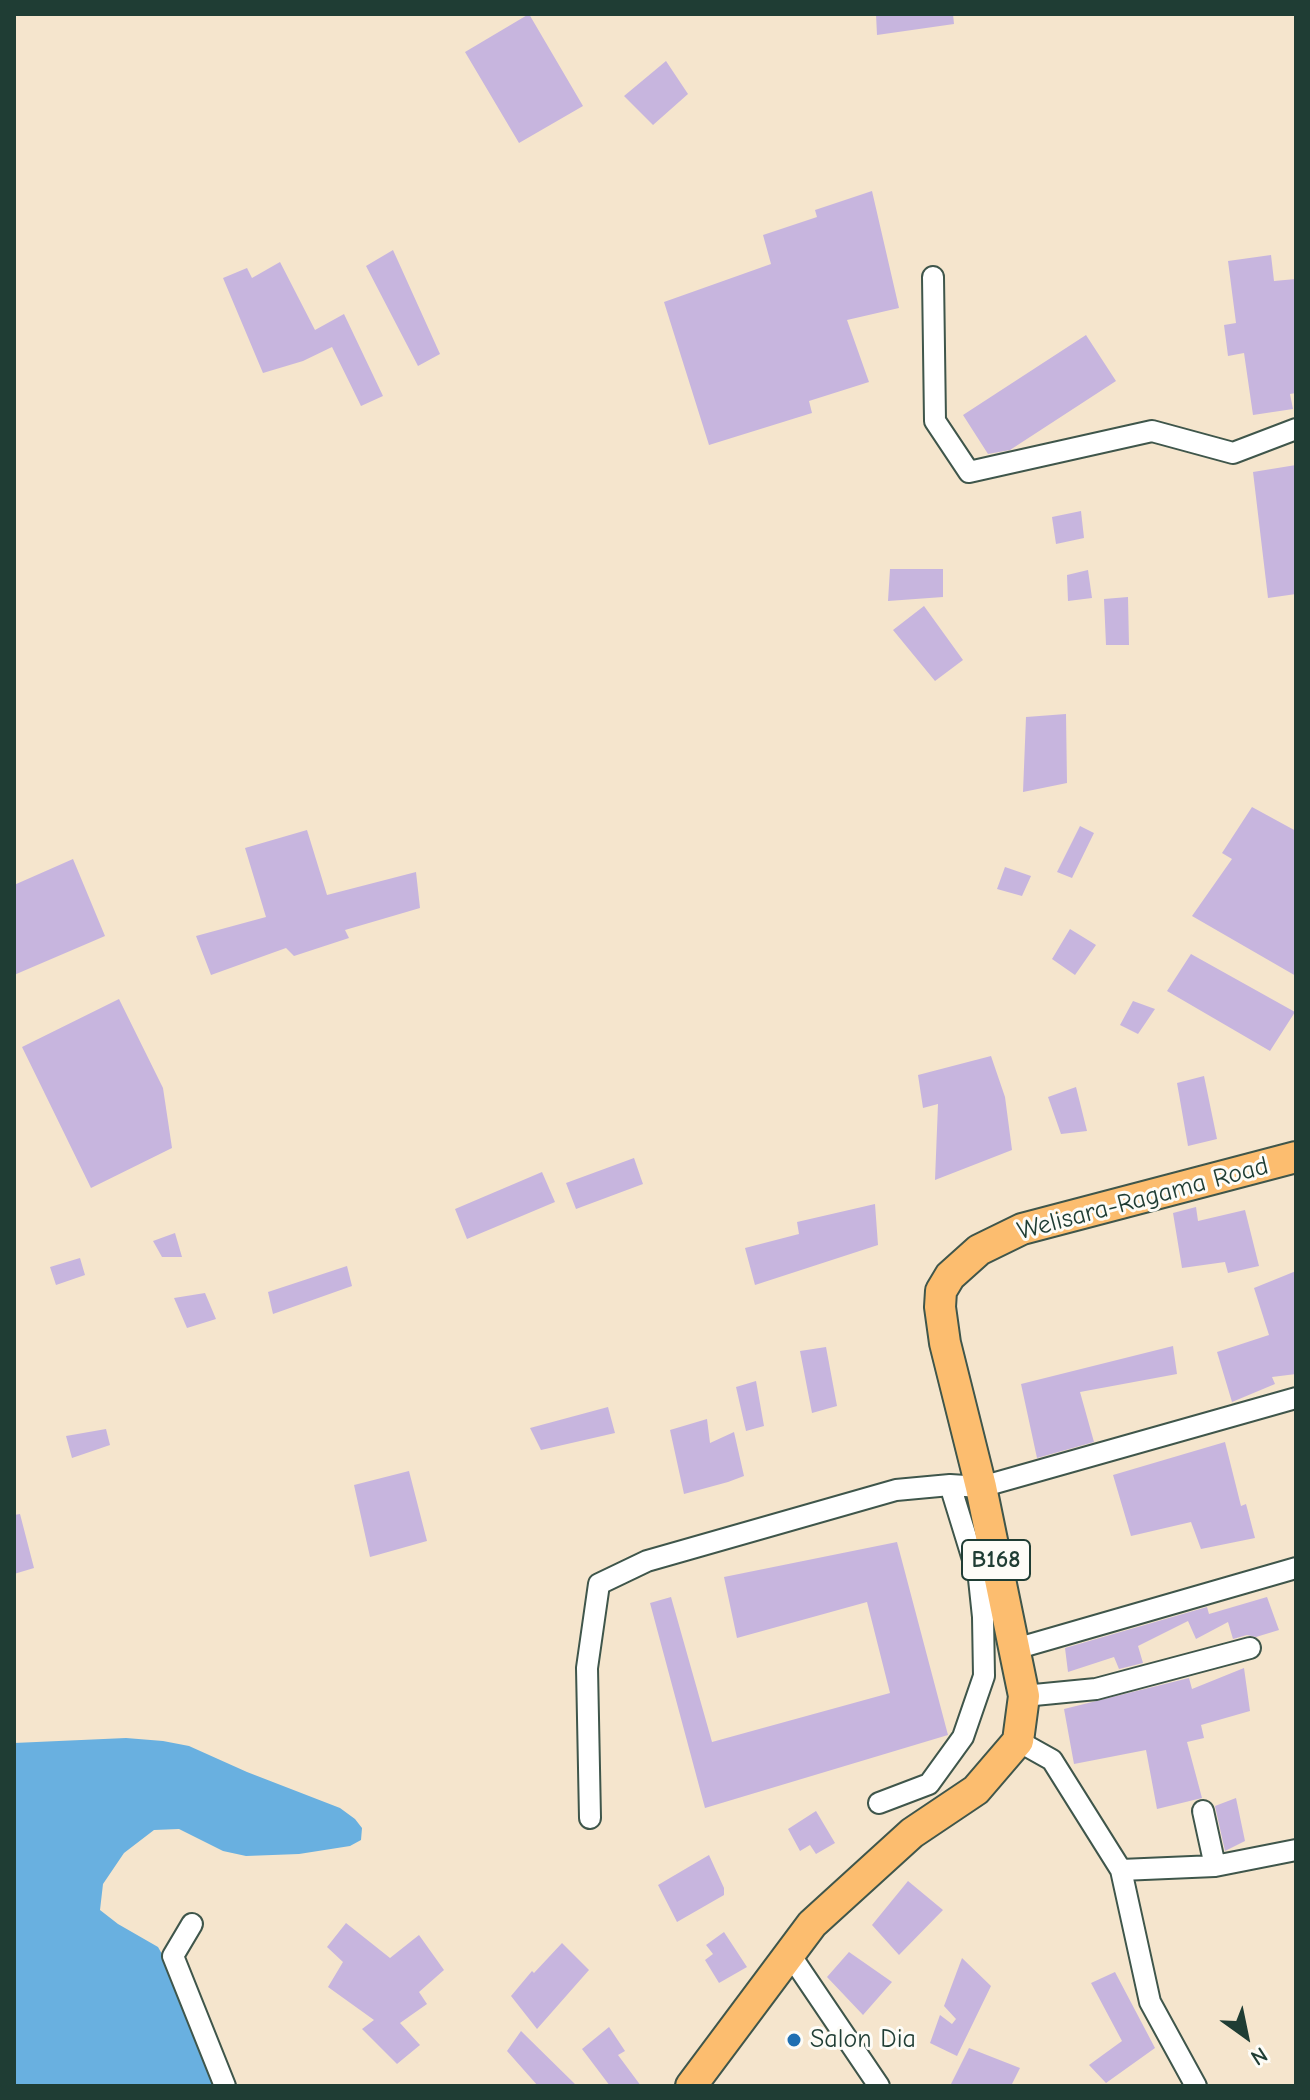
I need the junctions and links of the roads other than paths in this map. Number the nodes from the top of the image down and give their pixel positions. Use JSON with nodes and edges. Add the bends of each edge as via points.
{"nodes":[{"id":1,"x":933,"y":277,"type":"dead end"},
{"id":2,"x":1296,"y":429,"type":"edge"},
{"id":3,"x":1296,"y":1157,"type":"edge"},
{"id":4,"x":1296,"y":1398,"type":"edge"},
{"id":5,"x":950,"y":1485,"type":"junction"},
{"id":6,"x":981,"y":1487,"type":"junction"},
{"id":7,"x":1296,"y":1568,"type":"edge"},
{"id":8,"x":1250,"y":1648,"type":"dead end"},
{"id":9,"x":1015,"y":1649,"type":"junction"},
{"id":10,"x":1024,"y":1696,"type":"junction"},
{"id":11,"x":1018,"y":1741,"type":"junction"},
{"id":12,"x":879,"y":1803,"type":"dead end"},
{"id":13,"x":1203,"y":1811,"type":"dead end"},
{"id":14,"x":590,"y":1818,"type":"dead end"},
{"id":15,"x":1296,"y":1850,"type":"edge"},
{"id":16,"x":1215,"y":1866,"type":"junction"},
{"id":17,"x":1121,"y":1870,"type":"junction"},
{"id":18,"x":192,"y":1924,"type":"dead end"},
{"id":19,"x":789,"y":1953,"type":"junction"},
{"id":20,"x":225,"y":2086,"type":"edge"},
{"id":21,"x":691,"y":2086,"type":"edge"},
{"id":22,"x":879,"y":2086,"type":"edge"},
{"id":23,"x":1196,"y":2086,"type":"edge"}],
"edges":[{"from":1,"to":2,"type":"street","via":[[935,421],[969,472],[1152,431],[1233,453]]},
{"from":3,"to":6,"type":"main road","name":"Welisara-Ragama Road","number":"B168","via":[[1022,1229],[979,1250],[950,1276],[941,1291],[945,1343]]},
{"from":4,"to":6,"type":"street"},
{"from":5,"to":6,"type":"street"},
{"from":5,"to":12,"type":"street","via":[[979,1579],[984,1676],[963,1737],[929,1784]]},
{"from":5,"to":14,"type":"street","via":[[896,1490],[647,1561],[599,1584],[587,1668]]},
{"from":6,"to":9,"type":"main road","name":"Welisara-Ragama Road","number":"B168"},
{"from":7,"to":9,"type":"street"},
{"from":8,"to":10,"type":"street","via":[[1096,1689]]},
{"from":9,"to":10,"type":"main road","name":"Welisara-Ragama Road","number":"B168"},
{"from":10,"to":11,"type":"main road","name":"Welisara-Ragama Road","number":"B168"},
{"from":11,"to":17,"type":"street","via":[[1052,1760]]},
{"from":11,"to":19,"type":"main road","via":[[976,1790],[912,1833],[832,1904]]},
{"from":13,"to":16,"type":"street"},
{"from":15,"to":16,"type":"street"},
{"from":16,"to":17,"type":"street"},
{"from":17,"to":23,"type":"street","via":[[1150,2002]]},
{"from":18,"to":20,"type":"street","via":[[173,1956]]},
{"from":19,"to":21,"type":"main road"},
{"from":19,"to":22,"type":"street"}]}
